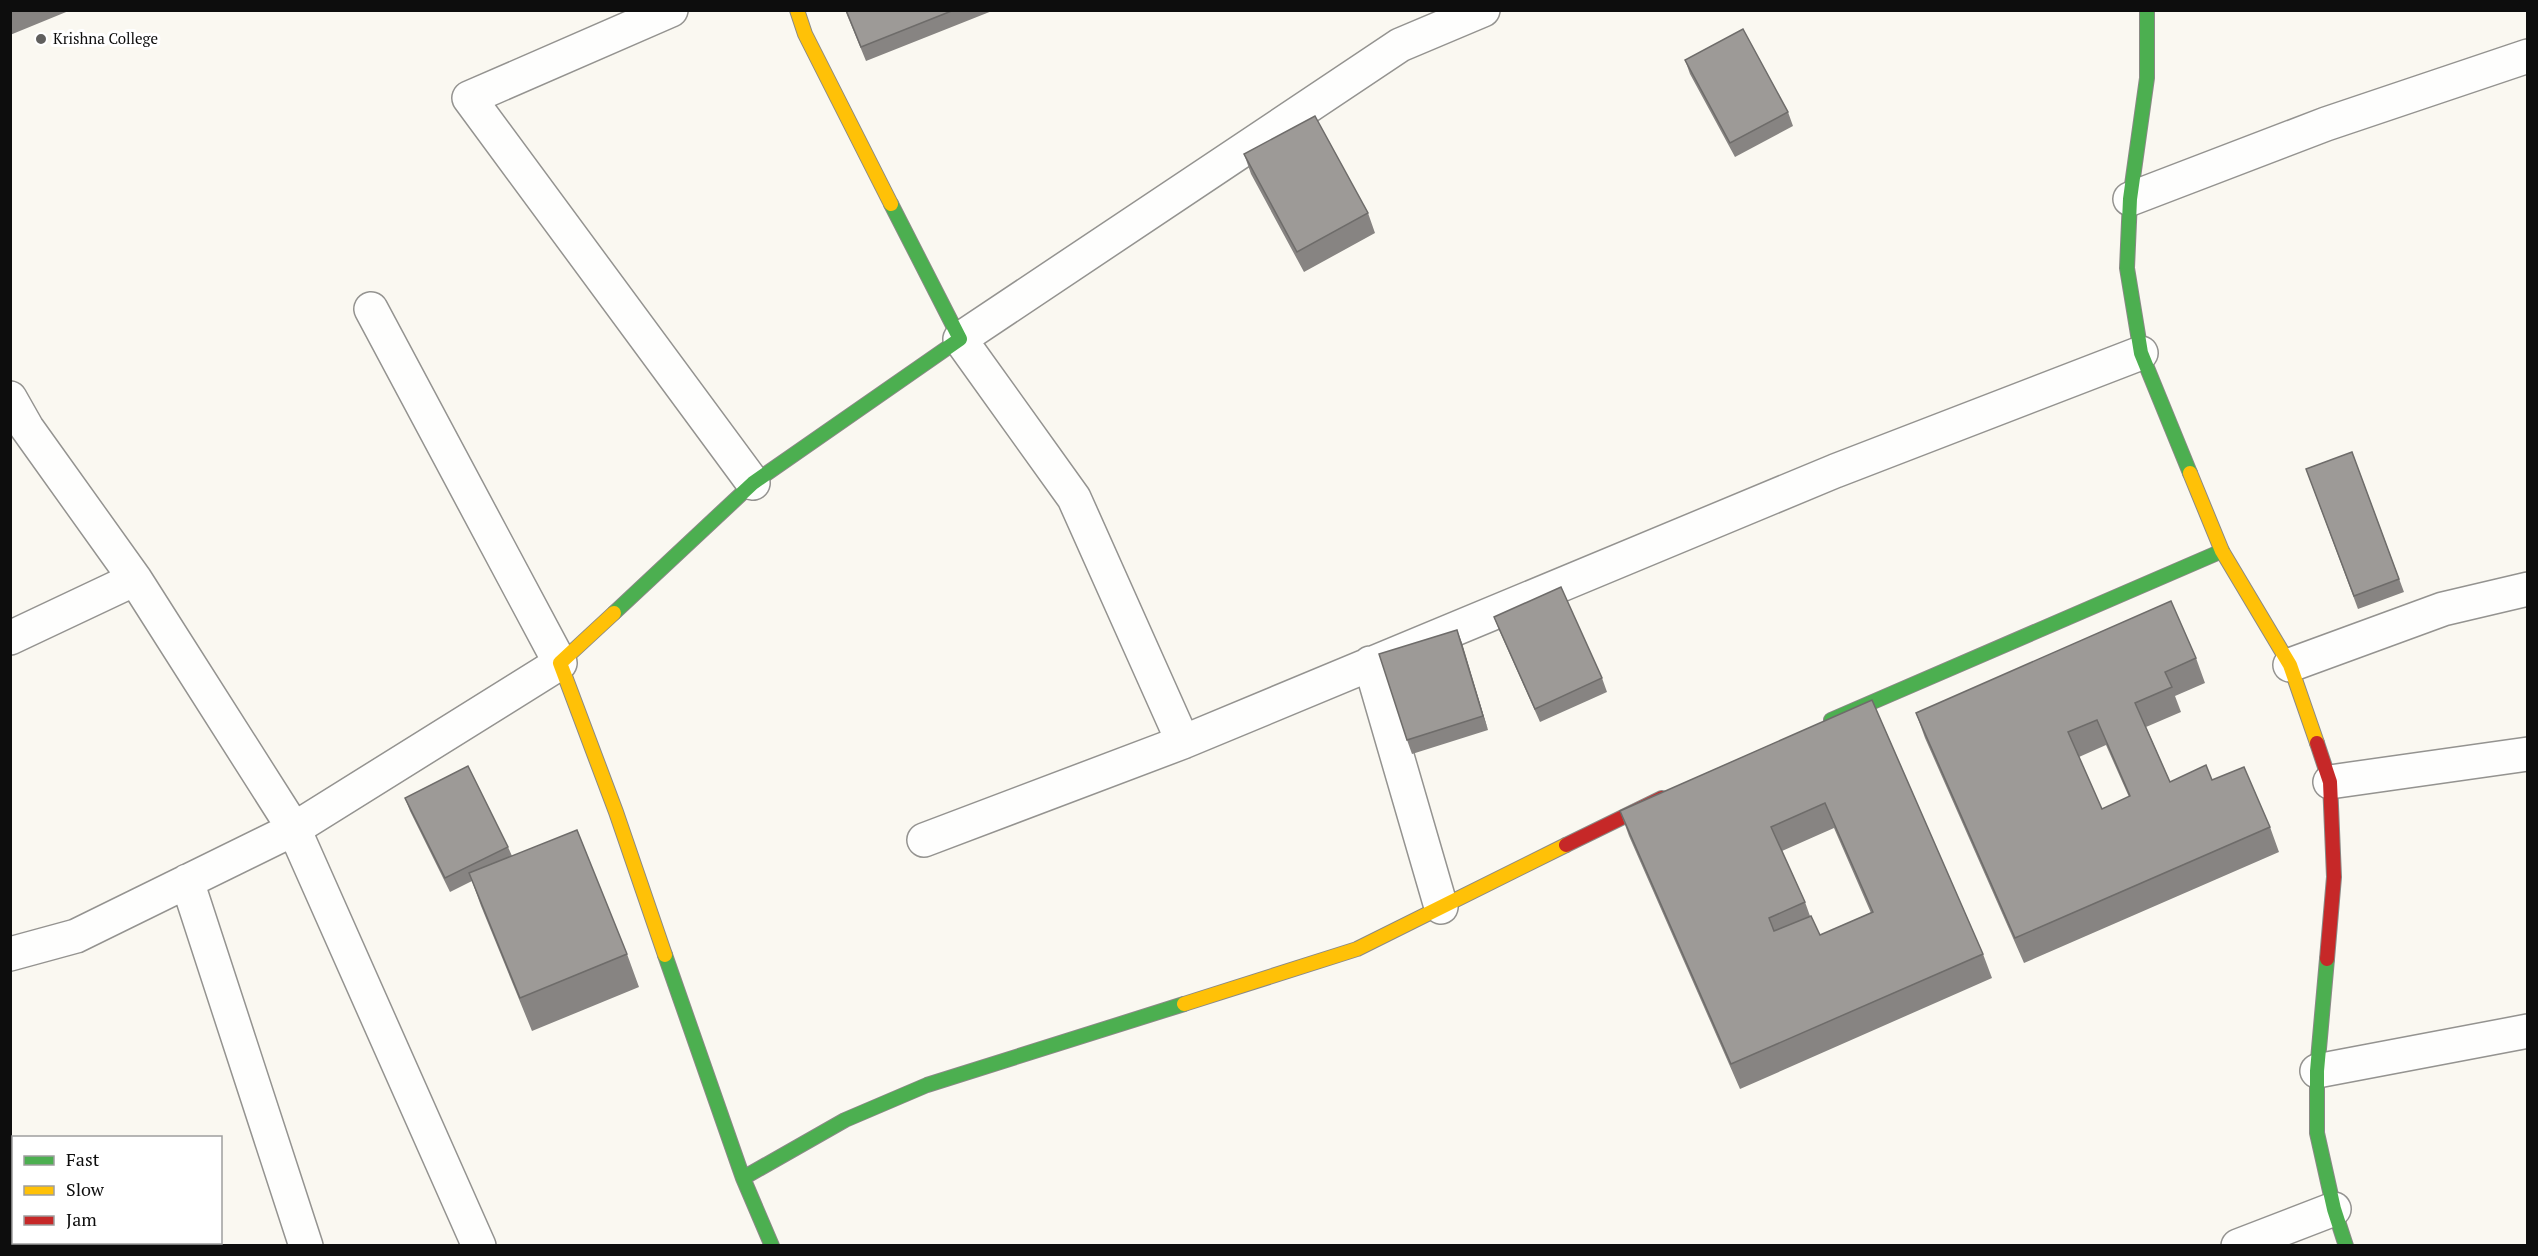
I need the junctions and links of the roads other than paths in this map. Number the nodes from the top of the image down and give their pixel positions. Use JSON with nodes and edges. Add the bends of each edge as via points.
{"nodes":[{"id":1,"x":671,"y":10,"type":"edge"},
{"id":2,"x":797,"y":10,"type":"edge"},
{"id":3,"x":1483,"y":10,"type":"edge"},
{"id":4,"x":2147,"y":10,"type":"edge"},
{"id":5,"x":2528,"y":56,"type":"edge"},
{"id":6,"x":2130,"y":199,"type":"junction"},
{"id":7,"x":371,"y":309,"type":"dead end"},
{"id":8,"x":960,"y":339,"type":"junction"},
{"id":9,"x":2141,"y":353,"type":"junction"},
{"id":10,"x":10,"y":398,"type":"edge"},
{"id":11,"x":753,"y":483,"type":"junction"},
{"id":12,"x":2222,"y":551,"type":"junction"},
{"id":13,"x":135,"y":579,"type":"junction"},
{"id":14,"x":2528,"y":590,"type":"edge"},
{"id":15,"x":10,"y":638,"type":"edge"},
{"id":16,"x":560,"y":663,"type":"junction"},
{"id":17,"x":1370,"y":663,"type":"junction"},
{"id":18,"x":2290,"y":665,"type":"junction"},
{"id":19,"x":1821,"y":724,"type":"edge"},
{"id":20,"x":1183,"y":742,"type":"junction"},
{"id":21,"x":2528,"y":753,"type":"edge"},
{"id":22,"x":2330,"y":782,"type":"junction"},
{"id":23,"x":1672,"y":793,"type":"edge"},
{"id":24,"x":294,"y":829,"type":"junction"},
{"id":25,"x":924,"y":840,"type":"dead end"},
{"id":26,"x":187,"y":881,"type":"junction"},
{"id":27,"x":1441,"y":907,"type":"junction"},
{"id":28,"x":10,"y":954,"type":"edge"},
{"id":29,"x":2528,"y":1031,"type":"edge"},
{"id":30,"x":2318,"y":1071,"type":"junction"},
{"id":31,"x":743,"y":1178,"type":"junction"},
{"id":32,"x":2334,"y":1209,"type":"junction"},
{"id":33,"x":306,"y":1245,"type":"edge"},
{"id":34,"x":479,"y":1245,"type":"edge"},
{"id":35,"x":772,"y":1245,"type":"edge"},
{"id":36,"x":2238,"y":1245,"type":"edge"},
{"id":37,"x":2346,"y":1245,"type":"edge"}],
"edges":[{"from":1,"to":11,"type":"street","via":[[469,98]]},
{"from":2,"to":8,"type":"street","via":[[805,33]]},
{"from":3,"to":8,"type":"street","via":[[1400,45]]},
{"from":4,"to":6,"type":"street","via":[[2147,78]]},
{"from":5,"to":6,"type":"street","via":[[2326,124]]},
{"from":6,"to":9,"type":"street","via":[[2127,268]]},
{"from":7,"to":16,"type":"street"},
{"from":8,"to":11,"type":"street"},
{"from":8,"to":20,"type":"street","via":[[1074,498]]},
{"from":9,"to":12,"type":"street"},
{"from":9,"to":17,"type":"street","via":[[1835,471]]},
{"from":10,"to":13,"type":"street","via":[[27,428]]},
{"from":11,"to":16,"type":"street"},
{"from":12,"to":18,"type":"street"},
{"from":12,"to":19,"type":"street"},
{"from":13,"to":15,"type":"street"},
{"from":13,"to":24,"type":"street"},
{"from":14,"to":18,"type":"street","via":[[2443,609]]},
{"from":16,"to":24,"type":"street"},
{"from":16,"to":31,"type":"street"},
{"from":17,"to":20,"type":"street"},
{"from":17,"to":27,"type":"street"},
{"from":18,"to":22,"type":"street"},
{"from":20,"to":25,"type":"street"},
{"from":21,"to":22,"type":"street"},
{"from":22,"to":30,"type":"street","via":[[2334,877]]},
{"from":23,"to":27,"type":"street"},
{"from":24,"to":26,"type":"street"},
{"from":24,"to":34,"type":"street"},
{"from":26,"to":28,"type":"street","via":[[76,936]]},
{"from":26,"to":33,"type":"street"},
{"from":27,"to":31,"type":"street","via":[[1357,949],[927,1085],[845,1120]]},
{"from":29,"to":30,"type":"street"},
{"from":30,"to":32,"type":"street","via":[[2318,1133]]},
{"from":31,"to":35,"type":"street"},
{"from":32,"to":36,"type":"street"},
{"from":32,"to":37,"type":"street"}]}
